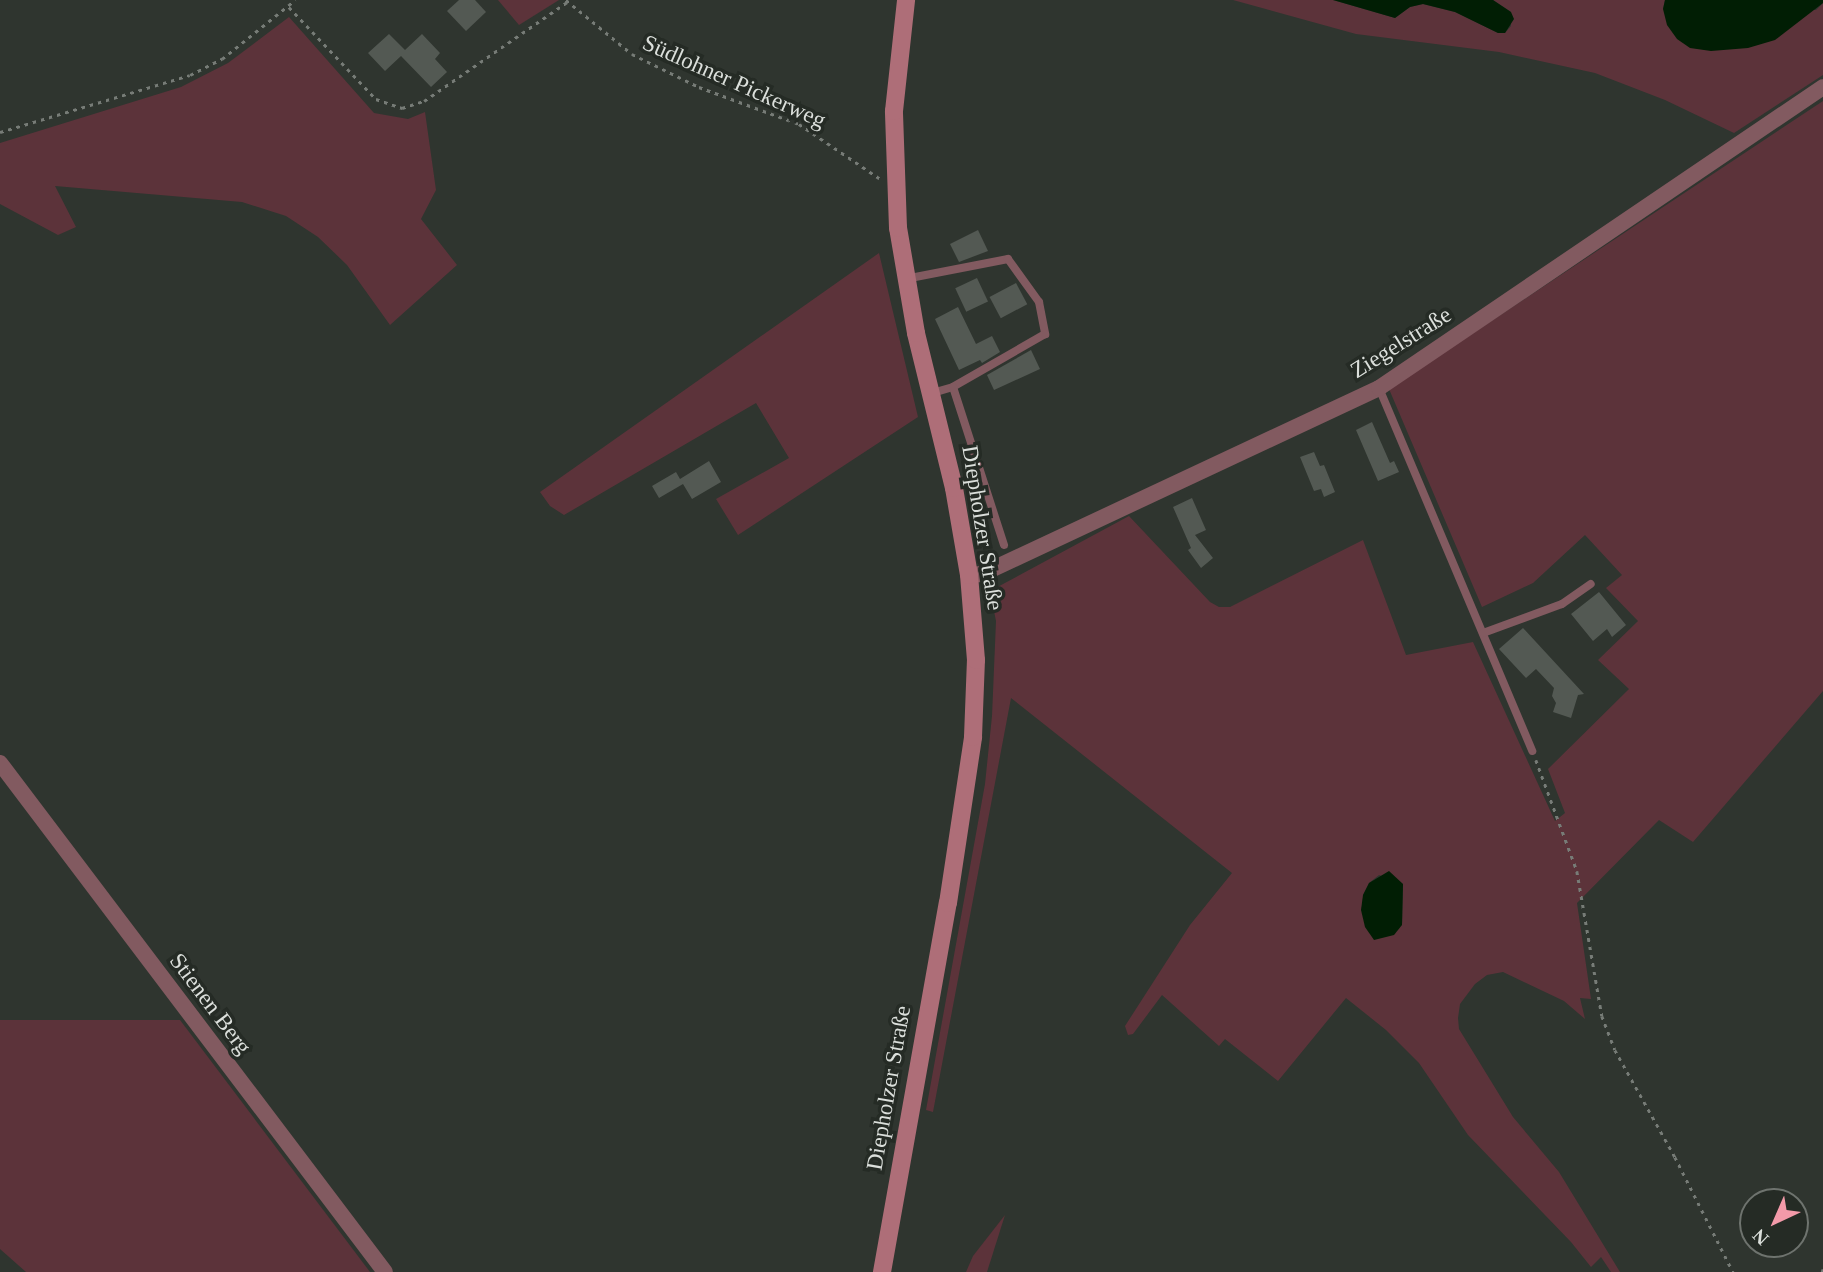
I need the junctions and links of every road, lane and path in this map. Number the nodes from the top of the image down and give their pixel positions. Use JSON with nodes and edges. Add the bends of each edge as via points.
{"nodes":[{"id":1,"x":295,"y":0,"type":"edge"},
{"id":2,"x":906,"y":0,"type":"edge"},
{"id":3,"x":566,"y":1,"type":"edge"},
{"id":4,"x":289,"y":7,"type":"junction"},
{"id":5,"x":1823,"y":87,"type":"edge"},
{"id":6,"x":0,"y":132,"type":"edge"},
{"id":7,"x":894,"y":181,"type":"junction"},
{"id":8,"x":905,"y":279,"type":"junction"},
{"id":9,"x":953,"y":387,"type":"junction"},
{"id":10,"x":1379,"y":388,"type":"junction"},
{"id":11,"x":931,"y":393,"type":"junction"},
{"id":12,"x":1004,"y":545,"type":"dead end"},
{"id":13,"x":970,"y":575,"type":"junction"},
{"id":14,"x":1591,"y":584,"type":"dead end"},
{"id":15,"x":1483,"y":633,"type":"junction"},
{"id":16,"x":1532,"y":751,"type":"joint"},
{"id":17,"x":0,"y":763,"type":"edge"},
{"id":18,"x":385,"y":1272,"type":"edge"},
{"id":19,"x":882,"y":1272,"type":"edge"},
{"id":20,"x":1733,"y":1272,"type":"edge"}],
"edges":[{"from":1,"to":4,"type":"path"},
{"from":2,"to":7,"type":"main road","name":"Diepholzer Straße","via":[[896,80]]},
{"from":3,"to":4,"type":"path","name":"Südlohner Pickerweg","via":[[424,102],[402,108],[376,99]]},
{"from":3,"to":7,"type":"path","name":"Südlohner Pickerweg","via":[[642,59],[699,87],[789,119],[875,177]]},
{"from":4,"to":6,"type":"path","via":[[222,59],[190,75]]},
{"from":5,"to":10,"type":"street","name":"Ziegelstraße"},
{"from":7,"to":8,"type":"main road","name":"Diepholzer Straße"},
{"from":8,"to":9,"type":"lane","via":[[1008,259],[1039,302],[1045,334]]},
{"from":8,"to":11,"type":"main road","name":"Diepholzer Straße"},
{"from":9,"to":11,"type":"lane"},
{"from":9,"to":12,"type":"lane"},
{"from":10,"to":13,"type":"street","name":"Ziegelstraße","via":[[982,574]]},
{"from":10,"to":15,"type":"lane"},
{"from":11,"to":13,"type":"main road","name":"Diepholzer Straße"},
{"from":13,"to":19,"type":"main road","name":"Diepholzer Straße","via":[[976,660],[973,737]]},
{"from":14,"to":15,"type":"lane","via":[[1562,604]]},
{"from":15,"to":16,"type":"lane"},
{"from":16,"to":20,"type":"path","via":[[1577,871],[1602,1016],[1615,1050]]},
{"from":17,"to":18,"type":"street","name":"Stienen Berg"}]}
